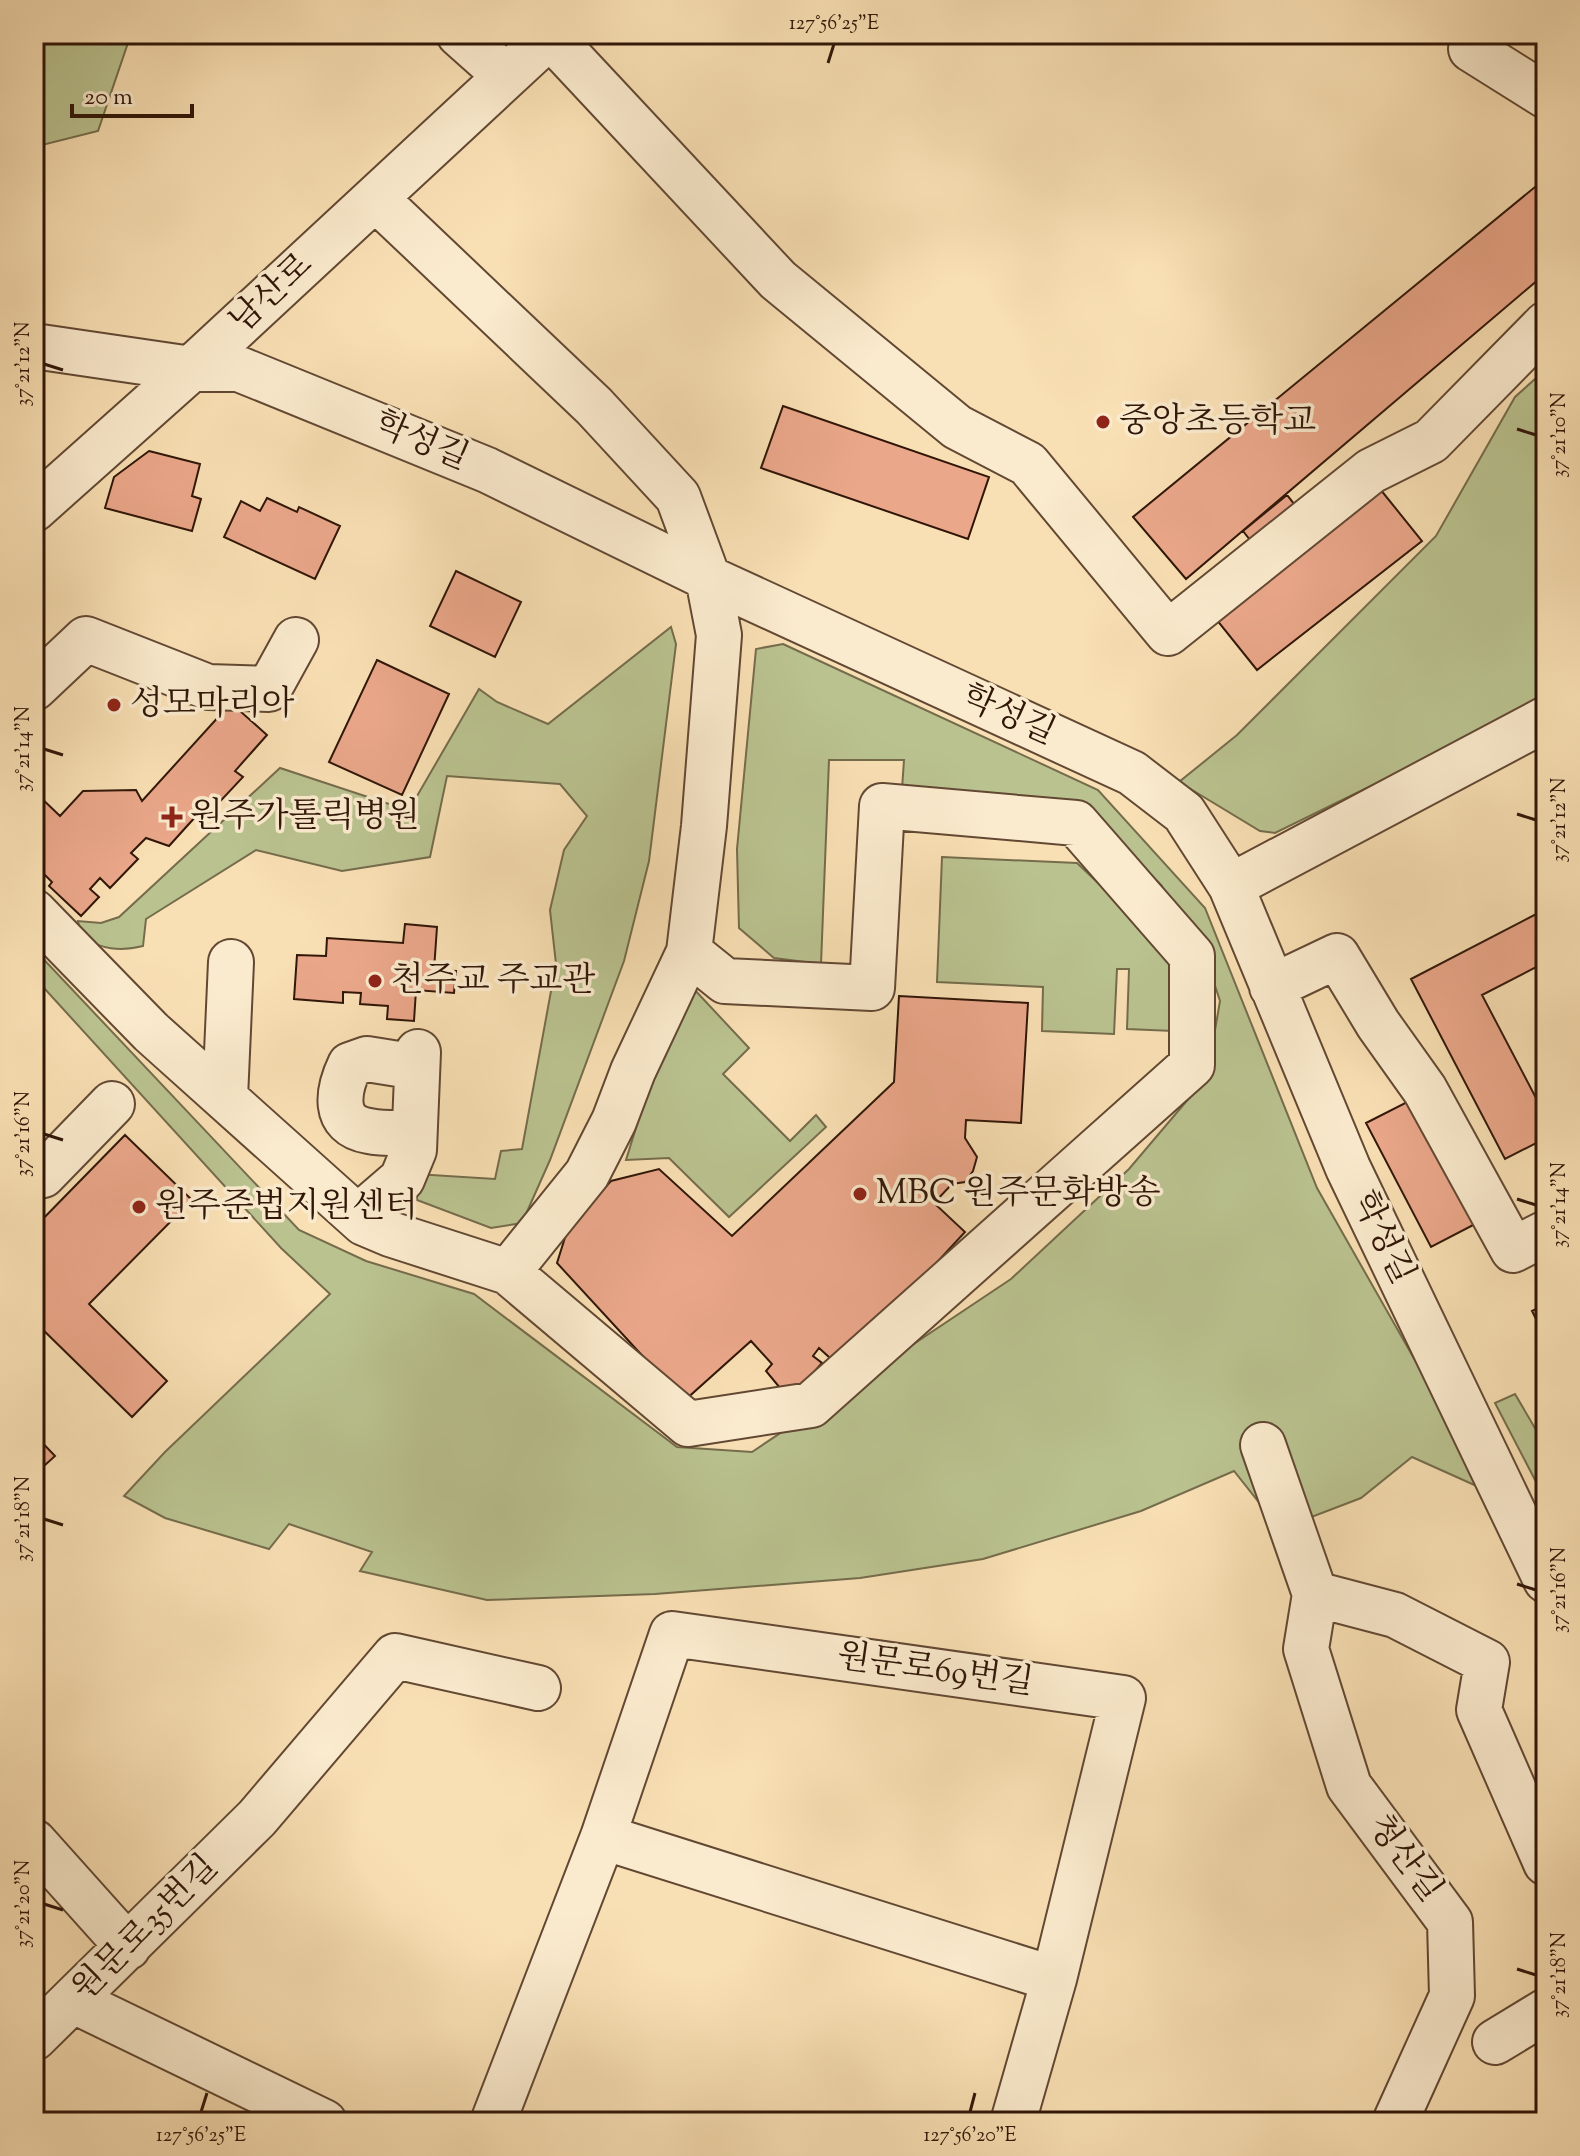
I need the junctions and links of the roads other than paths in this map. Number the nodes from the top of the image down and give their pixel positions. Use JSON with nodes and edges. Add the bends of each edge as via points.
{"nodes":[{"id":1,"x":459,"y":34,"type":"edge"},
{"id":2,"x":1485,"y":34,"type":"edge"},
{"id":3,"x":551,"y":35,"type":"edge"},
{"id":4,"x":505,"y":75,"type":"junction"},
{"id":5,"x":1546,"y":96,"type":"edge"},
{"id":6,"x":376,"y":199,"type":"junction"},
{"id":7,"x":1546,"y":324,"type":"edge"},
{"id":8,"x":34,"y":346,"type":"edge"},
{"id":9,"x":191,"y":369,"type":"junction"},
{"id":10,"x":34,"y":509,"type":"edge"},
{"id":11,"x":708,"y":578,"type":"junction"},
{"id":12,"x":296,"y":640,"type":"dead end"},
{"id":13,"x":43,"y":662,"type":"edge"},
{"id":14,"x":1546,"y":719,"type":"edge"},
{"id":15,"x":1231,"y":886,"type":"junction"},
{"id":16,"x":34,"y":912,"type":"edge"},
{"id":17,"x":689,"y":952,"type":"junction"},
{"id":18,"x":231,"y":962,"type":"dead end"},
{"id":19,"x":1272,"y":987,"type":"junction"},
{"id":20,"x":225,"y":1098,"type":"junction"},
{"id":21,"x":112,"y":1104,"type":"dead end"},
{"id":22,"x":414,"y":1133,"type":"junction"},
{"id":23,"x":34,"y":1177,"type":"edge"},
{"id":24,"x":358,"y":1217,"type":"junction"},
{"id":25,"x":1530,"y":1242,"type":"edge"},
{"id":26,"x":508,"y":1272,"type":"junction"},
{"id":27,"x":1263,"y":1445,"type":"dead end"},
{"id":28,"x":1543,"y":1567,"type":"edge"},
{"id":29,"x":1315,"y":1594,"type":"junction"},
{"id":30,"x":538,"y":1688,"type":"dead end"},
{"id":31,"x":603,"y":1837,"type":"junction"},
{"id":32,"x":34,"y":1842,"type":"edge"},
{"id":33,"x":1546,"y":1863,"type":"edge"},
{"id":34,"x":128,"y":1947,"type":"junction"},
{"id":35,"x":1054,"y":1979,"type":"junction"},
{"id":36,"x":74,"y":2001,"type":"junction"},
{"id":37,"x":1546,"y":2011,"type":"edge"},
{"id":38,"x":34,"y":2038,"type":"edge"},
{"id":39,"x":1495,"y":2042,"type":"dead end"},
{"id":40,"x":324,"y":2122,"type":"edge"},
{"id":41,"x":493,"y":2122,"type":"edge"},
{"id":42,"x":1013,"y":2122,"type":"edge"},
{"id":43,"x":1395,"y":2122,"type":"edge"}],
"edges":[{"from":1,"to":4,"type":"street"},
{"from":2,"to":5,"type":"street","via":[[1471,49]]},
{"from":3,"to":4,"type":"street","name":"남산로"},
{"from":3,"to":7,"type":"street","via":[[778,280],[957,427],[1028,464],[1168,633],[1371,471],[1431,441]]},
{"from":4,"to":6,"type":"street","name":"남산로"},
{"from":6,"to":9,"type":"street","name":"남산로"},
{"from":6,"to":11,"type":"street","via":[[594,406],[678,497]]},
{"from":8,"to":9,"type":"street","name":"학성길"},
{"from":9,"to":10,"type":"street","name":"남산로"},
{"from":9,"to":11,"type":"street","name":"학성길","via":[[239,369],[375,423],[487,470]]},
{"from":11,"to":15,"type":"street","name":"학성길","via":[[1132,773],[1184,813]]},
{"from":11,"to":17,"type":"street","via":[[719,635]]},
{"from":12,"to":13,"type":"street","via":[[269,689],[208,687],[86,639]]},
{"from":14,"to":15,"type":"street"},
{"from":15,"to":19,"type":"street","name":"학성길"},
{"from":16,"to":20,"type":"street","via":[[151,1032]]},
{"from":17,"to":26,"type":"street","via":[[587,1174]]},
{"from":17,"to":26,"type":"street","via":[[725,981],[872,988],[882,806],[1076,823],[1192,956],[1192,1065],[811,1405],[688,1424]]},
{"from":18,"to":20,"type":"street"},
{"from":19,"to":25,"type":"street","via":[[1337,956],[1378,1024]]},
{"from":19,"to":28,"type":"street","name":"학성길","via":[[1348,1168]]},
{"from":20,"to":24,"type":"street"},
{"from":21,"to":23,"type":"street","via":[[43,1175]]},
{"from":22,"to":22,"type":"street","via":[[418,1060],[367,1059],[350,1065],[338,1099],[346,1119],[365,1131]]},
{"from":22,"to":24,"type":"street","via":[[414,1150],[402,1179]]},
{"from":24,"to":26,"type":"street","via":[[390,1234]]},
{"from":27,"to":29,"type":"street"},
{"from":29,"to":33,"type":"street","via":[[1395,1615],[1487,1662],[1479,1710]]},
{"from":29,"to":43,"type":"street","name":"청산길","via":[[1306,1649],[1349,1786],[1450,1922],[1452,1996]]},
{"from":30,"to":34,"type":"street","name":"원문로35번길","via":[[395,1656],[257,1818]]},
{"from":31,"to":35,"type":"street"},
{"from":31,"to":35,"type":"street","name":"원문로69번길","via":[[672,1634],[1123,1698]]},
{"from":31,"to":41,"type":"street","name":"원문로69번길"},
{"from":32,"to":34,"type":"street"},
{"from":34,"to":36,"type":"street","name":"원문로35번길"},
{"from":35,"to":42,"type":"street","name":"원문로69번길"},
{"from":36,"to":38,"type":"street","name":"원문로35번길"},
{"from":36,"to":40,"type":"street"},
{"from":37,"to":39,"type":"street"}]}
